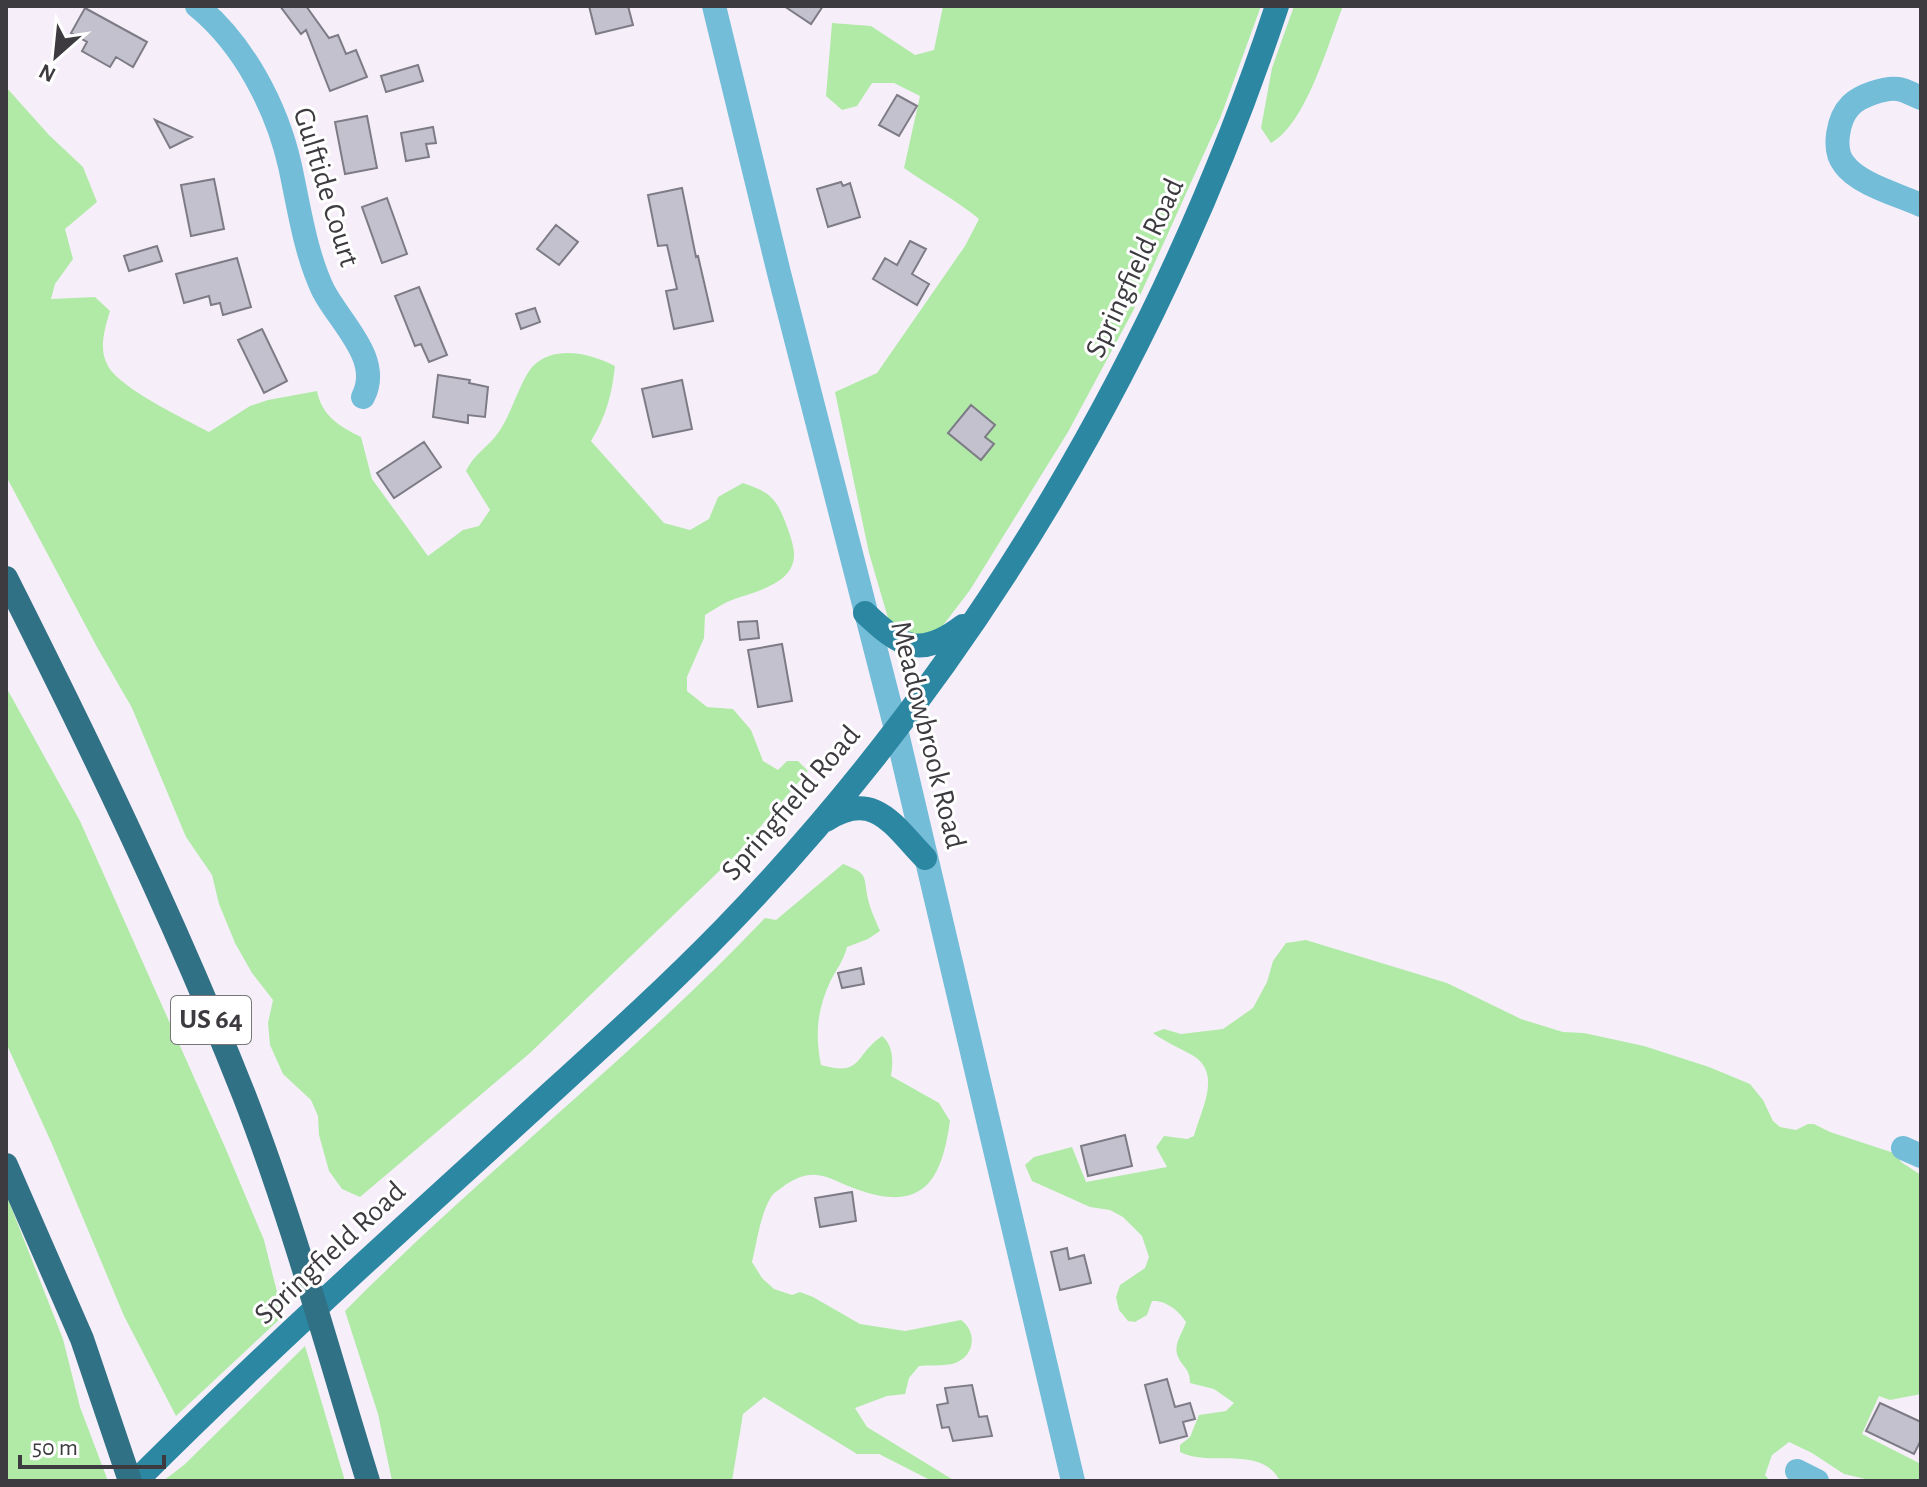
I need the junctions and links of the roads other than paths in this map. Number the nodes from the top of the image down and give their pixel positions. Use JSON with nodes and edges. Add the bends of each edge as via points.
{"nodes":[{"id":1,"x":197,"y":6,"type":"edge"},
{"id":2,"x":714,"y":6,"type":"edge"},
{"id":3,"x":1277,"y":6,"type":"edge"},
{"id":4,"x":1921,"y":98,"type":"edge"},
{"id":5,"x":1921,"y":205,"type":"edge"},
{"id":6,"x":363,"y":397,"type":"dead end"},
{"id":7,"x":6,"y":578,"type":"edge"},
{"id":8,"x":865,"y":613,"type":"junction"},
{"id":9,"x":978,"y":614,"type":"junction"},
{"id":10,"x":896,"y":729,"type":"junction"},
{"id":11,"x":814,"y":828,"type":"junction"},
{"id":12,"x":925,"y":858,"type":"junction"},
{"id":13,"x":6,"y":1165,"type":"edge"},
{"id":14,"x":133,"y":1481,"type":"edge"},
{"id":15,"x":368,"y":1481,"type":"edge"},
{"id":16,"x":1073,"y":1481,"type":"edge"}],
"edges":[{"from":1,"to":6,"type":"street","name":"Gulftide Court","via":[[235,46],[275,118],[323,289],[370,372]]},
{"from":2,"to":8,"type":"street","name":"Meadowbrook Road"},
{"from":3,"to":9,"type":"main road","name":"Springfield Road","via":[[1198,213],[1132,353],[1063,478]]},
{"from":4,"to":5,"type":"street","via":[[1896,88],[1865,96],[1850,106],[1840,126],[1838,150],[1842,163],[1856,176]]},
{"from":7,"to":15,"type":"highway","number":"US 64","via":[[146,867],[244,1095],[302,1258]]},
{"from":8,"to":9,"type":"main road","via":[[890,637],[919,645],[936,643]]},
{"from":8,"to":10,"type":"street","name":"Meadowbrook Road"},
{"from":9,"to":10,"type":"main road","name":"Springfield Road"},
{"from":10,"to":11,"type":"main road","name":"Springfield Road"},
{"from":10,"to":12,"type":"street","name":"Meadowbrook Road"},
{"from":11,"to":12,"type":"main road","via":[[851,807],[868,807]]},
{"from":11,"to":14,"type":"main road","name":"Springfield Road","via":[[667,985]]},
{"from":12,"to":16,"type":"street","name":"Meadowbrook Road"},
{"from":13,"to":14,"type":"highway","via":[[82,1339]]}]}
